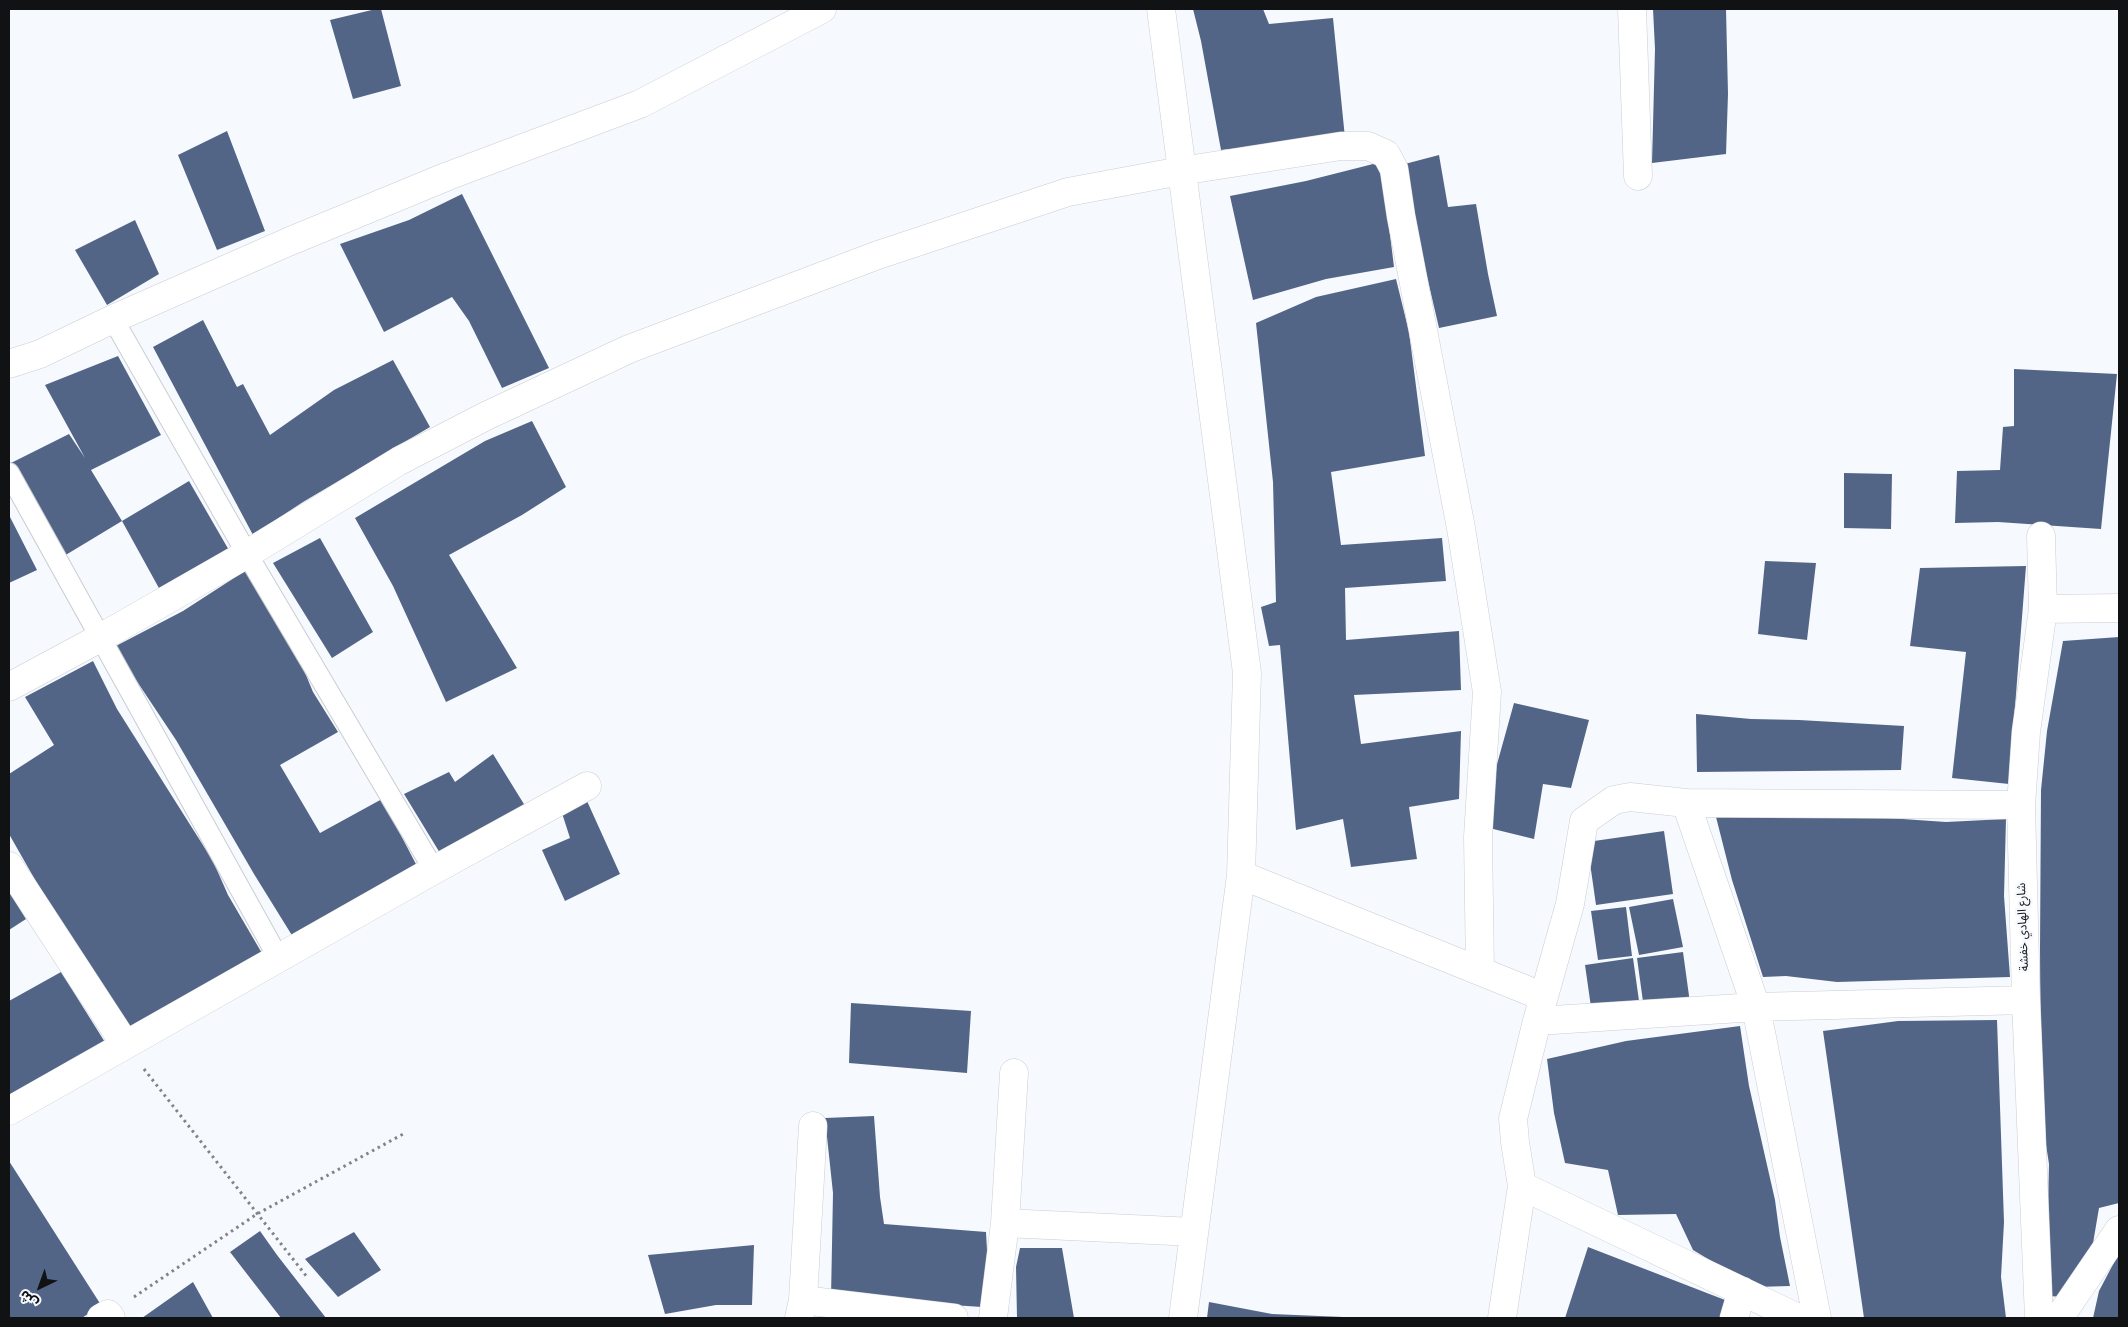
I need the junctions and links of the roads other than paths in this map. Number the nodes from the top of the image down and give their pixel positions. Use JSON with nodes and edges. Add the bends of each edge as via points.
{"nodes":[{"id":1,"x":822,"y":9,"type":"edge"},
{"id":2,"x":1162,"y":9,"type":"edge"},
{"id":3,"x":1632,"y":9,"type":"edge"},
{"id":4,"x":1181,"y":171,"type":"junction"},
{"id":5,"x":1638,"y":176,"type":"dead end"},
{"id":6,"x":113,"y":319,"type":"junction"},
{"id":7,"x":9,"y":364,"type":"edge"},
{"id":8,"x":9,"y":473,"type":"edge"},
{"id":9,"x":2041,"y":536,"type":"dead end"},
{"id":10,"x":247,"y":554,"type":"junction"},
{"id":11,"x":2119,"y":608,"type":"edge"},
{"id":12,"x":2043,"y":609,"type":"junction"},
{"id":13,"x":100,"y":638,"type":"junction"},
{"id":14,"x":9,"y":687,"type":"edge"},
{"id":15,"x":587,"y":786,"type":"dead end"},
{"id":16,"x":1686,"y":803,"type":"junction"},
{"id":17,"x":2021,"y":805,"type":"junction"},
{"id":18,"x":9,"y":866,"type":"edge"},
{"id":19,"x":434,"y":870,"type":"junction"},
{"id":20,"x":1241,"y":875,"type":"junction"},
{"id":21,"x":279,"y":959,"type":"junction"},
{"id":22,"x":1480,"y":971,"type":"junction"},
{"id":23,"x":2026,"y":1000,"type":"junction"},
{"id":24,"x":1756,"y":1007,"type":"junction"},
{"id":25,"x":1540,"y":1009,"type":"junction"},
{"id":26,"x":125,"y":1044,"type":"junction"},
{"id":27,"x":1014,"y":1073,"type":"dead end"},
{"id":28,"x":9,"y":1111,"type":"edge"},
{"id":29,"x":813,"y":1126,"type":"dead end"},
{"id":30,"x":1522,"y":1186,"type":"junction"},
{"id":31,"x":1005,"y":1223,"type":"junction"},
{"id":32,"x":2119,"y":1230,"type":"edge"},
{"id":33,"x":1194,"y":1232,"type":"junction"},
{"id":34,"x":1742,"y":1291,"type":"junction"},
{"id":35,"x":801,"y":1309,"type":"edge"},
{"id":36,"x":954,"y":1318,"type":"edge"},
{"id":37,"x":993,"y":1318,"type":"edge"},
{"id":38,"x":1183,"y":1318,"type":"edge"},
{"id":39,"x":1502,"y":1318,"type":"edge"},
{"id":40,"x":1734,"y":1318,"type":"edge"},
{"id":41,"x":1798,"y":1318,"type":"edge"},
{"id":42,"x":1817,"y":1318,"type":"edge"},
{"id":43,"x":2039,"y":1318,"type":"edge"},
{"id":44,"x":2059,"y":1318,"type":"edge"}],
"edges":[{"from":1,"to":6,"type":"street","via":[[640,104],[448,176]]},
{"from":2,"to":4,"type":"street"},
{"from":3,"to":5,"type":"street"},
{"from":4,"to":10,"type":"street","via":[[1068,192],[878,255],[629,350],[399,460]]},
{"from":4,"to":20,"type":"street","via":[[1247,673]]},
{"from":4,"to":22,"type":"street","via":[[1341,146],[1368,146],[1386,154],[1391,161],[1461,528],[1487,692],[1478,837]]},
{"from":6,"to":7,"type":"street","via":[[40,354]]},
{"from":6,"to":10,"type":"lane"},
{"from":8,"to":13,"type":"lane"},
{"from":9,"to":12,"type":"street","name":"شارع الهادي خفشة"},
{"from":10,"to":13,"type":"street"},
{"from":10,"to":19,"type":"lane"},
{"from":11,"to":12,"type":"street"},
{"from":12,"to":17,"type":"street","name":"شارع الهادي خفشة","via":[[2026,732]]},
{"from":13,"to":14,"type":"street"},
{"from":13,"to":21,"type":"lane"},
{"from":15,"to":19,"type":"street"},
{"from":16,"to":17,"type":"street"},
{"from":16,"to":24,"type":"street"},
{"from":16,"to":25,"type":"street","via":[[1630,796],[1614,800],[1584,821],[1570,904]]},
{"from":17,"to":23,"type":"street","name":"شارع الهادي خفشة"},
{"from":18,"to":26,"type":"street"},
{"from":19,"to":21,"type":"street"},
{"from":20,"to":22,"type":"street"},
{"from":20,"to":33,"type":"street"},
{"from":21,"to":26,"type":"street"},
{"from":22,"to":25,"type":"street"},
{"from":23,"to":24,"type":"street"},
{"from":23,"to":43,"type":"street","name":"شارع الهادي خفشة"},
{"from":24,"to":25,"type":"street"},
{"from":24,"to":42,"type":"street"},
{"from":25,"to":30,"type":"street","via":[[1513,1119]]},
{"from":26,"to":28,"type":"street"},
{"from":27,"to":31,"type":"street"},
{"from":29,"to":35,"type":"street"},
{"from":30,"to":34,"type":"street"},
{"from":30,"to":39,"type":"street"},
{"from":31,"to":33,"type":"street"},
{"from":31,"to":37,"type":"street"},
{"from":32,"to":44,"type":"street"},
{"from":33,"to":38,"type":"street"},
{"from":34,"to":40,"type":"street"},
{"from":34,"to":41,"type":"street"},
{"from":35,"to":36,"type":"street"}]}
